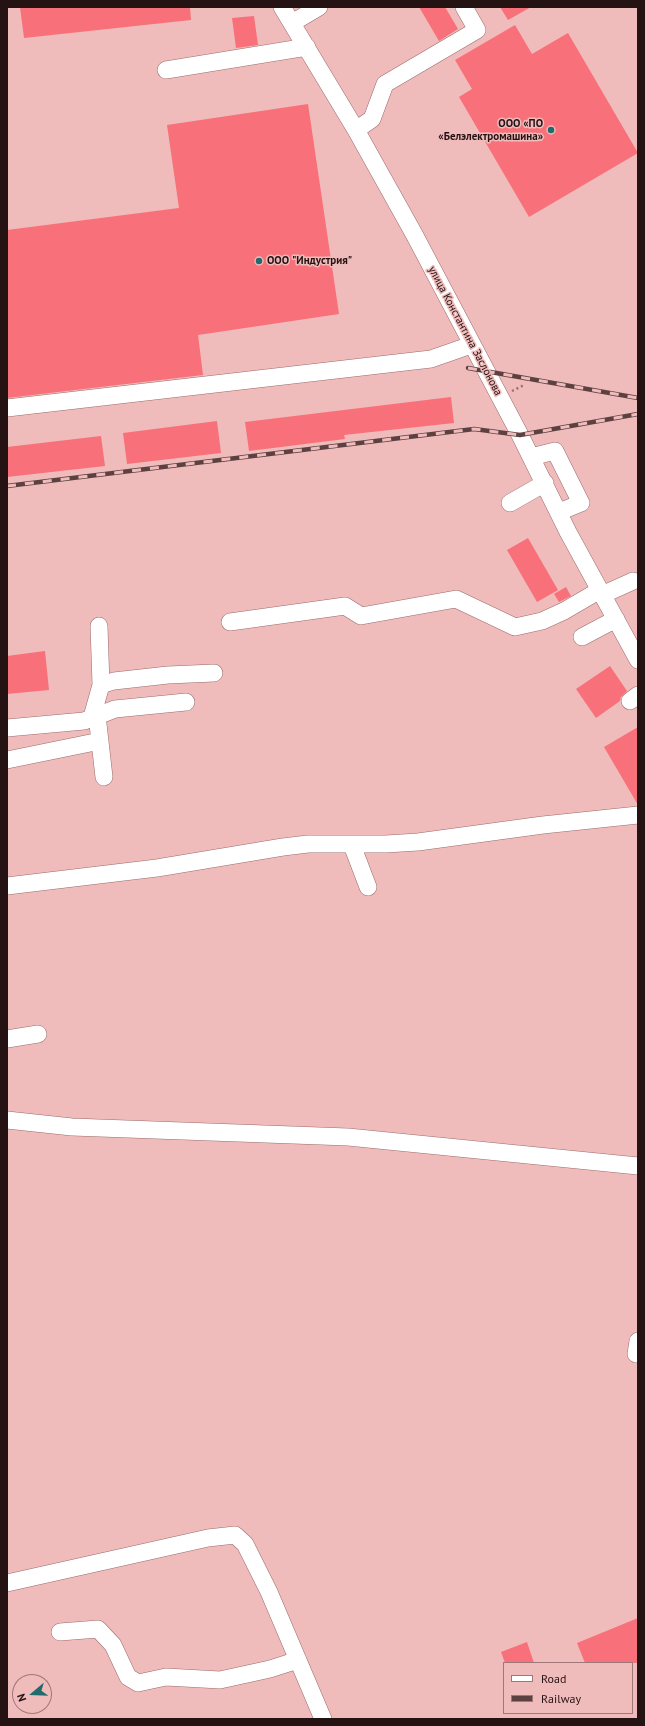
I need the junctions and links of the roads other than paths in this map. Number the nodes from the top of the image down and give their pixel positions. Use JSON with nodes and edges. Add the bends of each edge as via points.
{"nodes":[{"id":1,"x":282,"y":7,"type":"edge"},
{"id":2,"x":319,"y":7,"type":"edge"},
{"id":3,"x":464,"y":7,"type":"edge"},
{"id":4,"x":292,"y":23,"type":"junction"},
{"id":5,"x":306,"y":47,"type":"junction"},
{"id":6,"x":166,"y":70,"type":"dead end"},
{"id":7,"x":356,"y":130,"type":"junction"},
{"id":8,"x":471,"y":345,"type":"junction"},
{"id":9,"x":7,"y":408,"type":"edge"},
{"id":10,"x":531,"y":457,"type":"junction"},
{"id":11,"x":545,"y":483,"type":"junction"},
{"id":12,"x":510,"y":503,"type":"dead end"},
{"id":13,"x":559,"y":512,"type":"junction"},
{"id":14,"x":633,"y":580,"type":"dead end"},
{"id":15,"x":601,"y":592,"type":"junction"},
{"id":16,"x":616,"y":619,"type":"junction"},
{"id":17,"x":230,"y":622,"type":"dead end"},
{"id":18,"x":99,"y":626,"type":"dead end"},
{"id":19,"x":582,"y":637,"type":"dead end"},
{"id":20,"x":638,"y":660,"type":"edge"},
{"id":21,"x":214,"y":673,"type":"dead end"},
{"id":22,"x":101,"y":685,"type":"junction"},
{"id":23,"x":186,"y":702,"type":"dead end"},
{"id":24,"x":95,"y":721,"type":"junction"},
{"id":25,"x":7,"y":728,"type":"edge"},
{"id":26,"x":100,"y":741,"type":"junction"},
{"id":27,"x":7,"y":760,"type":"edge"},
{"id":28,"x":104,"y":777,"type":"dead end"},
{"id":29,"x":638,"y":815,"type":"edge"},
{"id":30,"x":352,"y":845,"type":"junction"},
{"id":31,"x":7,"y":886,"type":"edge"},
{"id":32,"x":368,"y":887,"type":"dead end"},
{"id":33,"x":38,"y":1034,"type":"dead end"},
{"id":34,"x":7,"y":1039,"type":"edge"},
{"id":35,"x":7,"y":1120,"type":"edge"},
{"id":36,"x":638,"y":1166,"type":"edge"},
{"id":37,"x":7,"y":1583,"type":"edge"},
{"id":38,"x":60,"y":1632,"type":"dead end"},
{"id":39,"x":298,"y":1660,"type":"junction"},
{"id":40,"x":323,"y":1719,"type":"edge"}],
"edges":[{"from":1,"to":4,"type":"street","name":"улица Константина Заслонова"},
{"from":2,"to":4,"type":"street"},
{"from":3,"to":7,"type":"street","via":[[477,30],[385,84],[372,119]]},
{"from":4,"to":5,"type":"street","name":"улица Константина Заслонова"},
{"from":5,"to":6,"type":"street"},
{"from":5,"to":7,"type":"street","name":"улица Константина Заслонова"},
{"from":7,"to":8,"type":"street","name":"улица Константина Заслонова","via":[[414,234]]},
{"from":8,"to":9,"type":"street","via":[[431,359]]},
{"from":8,"to":10,"type":"street","name":"улица Константина Заслонова"},
{"from":10,"to":11,"type":"street","name":"улица Константина Заслонова"},
{"from":10,"to":13,"type":"street","via":[[554,451],[581,503]]},
{"from":11,"to":12,"type":"street"},
{"from":11,"to":13,"type":"street","name":"улица Константина Заслонова"},
{"from":13,"to":15,"type":"street","name":"улица Константина Заслонова"},
{"from":14,"to":15,"type":"street"},
{"from":15,"to":16,"type":"street","name":"улица Константина Заслонова"},
{"from":15,"to":17,"type":"street","via":[[542,621],[515,626],[475,610],[456,599],[361,616],[345,606]]},
{"from":16,"to":19,"type":"street"},
{"from":16,"to":20,"type":"street","name":"улица Константина Заслонова"},
{"from":18,"to":22,"type":"street"},
{"from":21,"to":22,"type":"street","via":[[160,676]]},
{"from":22,"to":24,"type":"street"},
{"from":23,"to":24,"type":"street","via":[[121,708]]},
{"from":24,"to":25,"type":"street"},
{"from":24,"to":26,"type":"street"},
{"from":26,"to":27,"type":"street"},
{"from":26,"to":28,"type":"street"},
{"from":29,"to":30,"type":"street","via":[[543,824],[418,842]]},
{"from":30,"to":31,"type":"street","via":[[283,846],[157,868]]},
{"from":30,"to":32,"type":"street"},
{"from":33,"to":34,"type":"street"},
{"from":35,"to":36,"type":"street","via":[[72,1128],[348,1136]]},
{"from":37,"to":39,"type":"street","via":[[208,1538],[235,1536],[245,1544]]},
{"from":38,"to":39,"type":"street","via":[[98,1629],[113,1645],[128,1677],[138,1683],[166,1677],[220,1680]]},
{"from":39,"to":40,"type":"street"}]}
